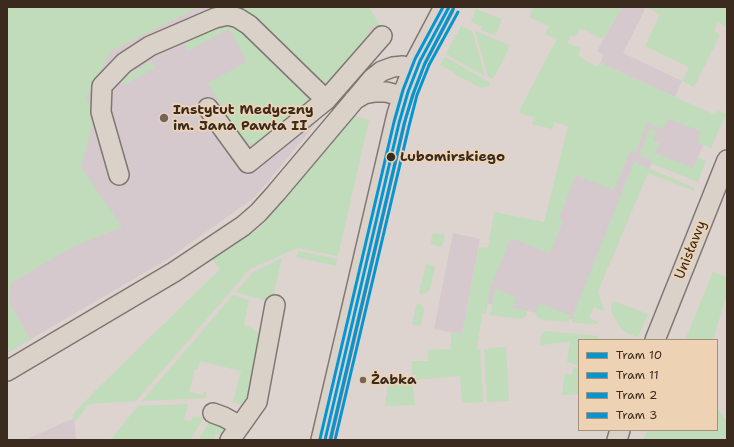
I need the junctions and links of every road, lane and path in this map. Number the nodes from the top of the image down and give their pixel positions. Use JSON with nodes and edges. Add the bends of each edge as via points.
{"nodes":[{"id":1,"x":444,"y":7,"type":"edge"},
{"id":2,"x":382,"y":36,"type":"dead end"},
{"id":3,"x":412,"y":69,"type":"junction"},
{"id":4,"x":402,"y":96,"type":"junction"},
{"id":5,"x":326,"y":100,"type":"junction"},
{"id":6,"x":350,"y":104,"type":"junction"},
{"id":7,"x":208,"y":108,"type":"dead end"},
{"id":8,"x":727,"y":160,"type":"edge"},
{"id":9,"x":119,"y":175,"type":"dead end"},
{"id":10,"x":275,"y":305,"type":"dead end"},
{"id":11,"x":655,"y":339,"type":"edge"},
{"id":12,"x":7,"y":371,"type":"edge"},
{"id":13,"x":212,"y":413,"type":"dead end"},
{"id":14,"x":235,"y":433,"type":"edge"},
{"id":15,"x":321,"y":440,"type":"edge"}],
"edges":[{"from":1,"to":3,"type":"street"},
{"from":2,"to":5,"type":"street"},
{"from":3,"to":4,"type":"street"},
{"from":3,"to":6,"type":"street","via":[[399,66],[379,72]]},
{"from":4,"to":6,"type":"street","via":[[373,92],[360,96]]},
{"from":4,"to":15,"type":"street"},
{"from":5,"to":7,"type":"street","via":[[248,164]]},
{"from":5,"to":9,"type":"street","via":[[249,25],[238,18],[221,15],[150,46],[124,63],[102,86],[101,112]]},
{"from":6,"to":12,"type":"street","via":[[281,187],[247,223],[169,275]]},
{"from":8,"to":11,"type":"street","name":"Unisławy"},
{"from":10,"to":14,"type":"street","via":[[257,402]]},
{"from":13,"to":14,"type":"street","via":[[224,417]]}]}
